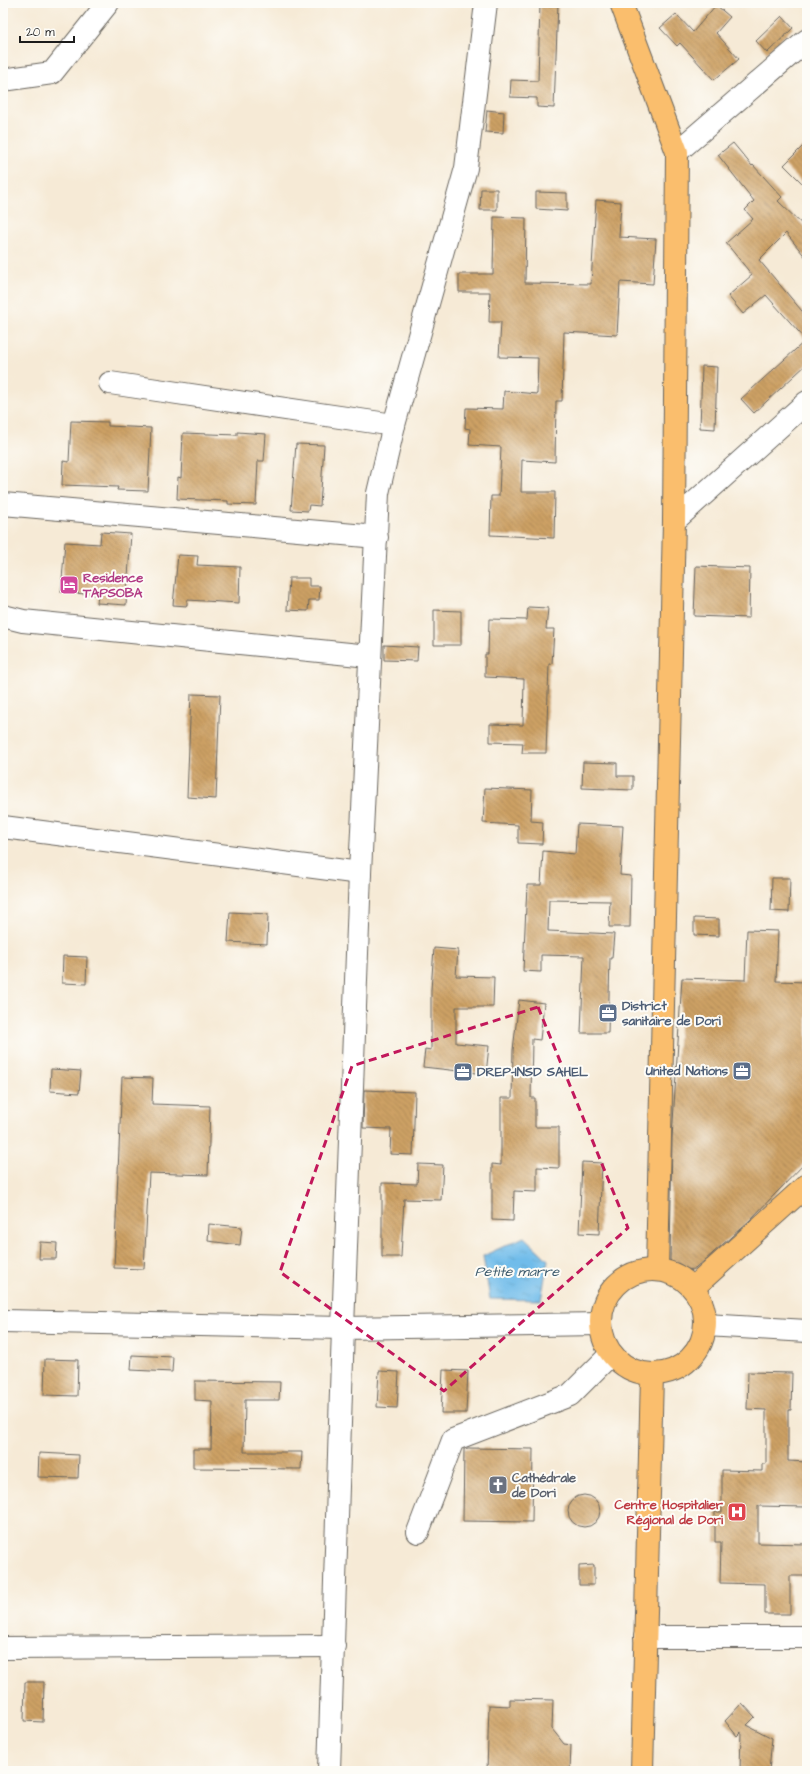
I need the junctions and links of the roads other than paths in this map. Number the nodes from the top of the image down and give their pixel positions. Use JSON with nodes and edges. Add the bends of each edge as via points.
{"nodes":[{"id":1,"x":108,"y":3,"type":"edge"},
{"id":2,"x":486,"y":3,"type":"edge"},
{"id":3,"x":621,"y":3,"type":"edge"},
{"id":4,"x":807,"y":40,"type":"edge"},
{"id":5,"x":3,"y":80,"type":"edge"},
{"id":6,"x":677,"y":152,"type":"junction"},
{"id":7,"x":110,"y":383,"type":"dead end"},
{"id":8,"x":807,"y":402,"type":"edge"},
{"id":9,"x":394,"y":425,"type":"junction"},
{"id":10,"x":3,"y":504,"type":"edge"},
{"id":11,"x":674,"y":521,"type":"junction"},
{"id":12,"x":377,"y":537,"type":"junction"},
{"id":13,"x":3,"y":616,"type":"edge"},
{"id":14,"x":369,"y":656,"type":"junction"},
{"id":15,"x":3,"y":827,"type":"edge"},
{"id":16,"x":360,"y":873,"type":"junction"},
{"id":17,"x":807,"y":1185,"type":"edge"},
{"id":18,"x":657,"y":1269,"type":"junction"},
{"id":19,"x":693,"y":1288,"type":"junction"},
{"id":20,"x":3,"y":1321,"type":"edge"},
{"id":21,"x":601,"y":1324,"type":"junction"},
{"id":22,"x":706,"y":1325,"type":"junction"},
{"id":23,"x":343,"y":1328,"type":"junction"},
{"id":24,"x":807,"y":1331,"type":"edge"},
{"id":25,"x":611,"y":1354,"type":"junction"},
{"id":26,"x":652,"y":1375,"type":"junction"},
{"id":27,"x":418,"y":1532,"type":"dead end"},
{"id":28,"x":645,"y":1637,"type":"junction"},
{"id":29,"x":807,"y":1637,"type":"edge"},
{"id":30,"x":334,"y":1646,"type":"junction"},
{"id":31,"x":3,"y":1648,"type":"edge"},
{"id":32,"x":329,"y":1771,"type":"edge"},
{"id":33,"x":642,"y":1771,"type":"edge"}],
"edges":[{"from":1,"to":5,"type":"street","via":[[52,73]]},
{"from":2,"to":9,"type":"street","via":[[466,168]]},
{"from":3,"to":6,"type":"main road"},
{"from":4,"to":6,"type":"street"},
{"from":6,"to":11,"type":"main road"},
{"from":7,"to":9,"type":"street"},
{"from":8,"to":11,"type":"street"},
{"from":9,"to":12,"type":"street","via":[[378,493]]},
{"from":10,"to":12,"type":"street"},
{"from":11,"to":18,"type":"main road"},
{"from":12,"to":14,"type":"street"},
{"from":13,"to":14,"type":"street","via":[[23,621]]},
{"from":14,"to":16,"type":"street"},
{"from":15,"to":16,"type":"street"},
{"from":16,"to":23,"type":"street"},
{"from":17,"to":19,"type":"main road"},
{"from":18,"to":19,"type":"main road","via":[[677,1275]]},
{"from":18,"to":21,"type":"main road","via":[[640,1271],[624,1278],[611,1291],[604,1307]]},
{"from":19,"to":22,"type":"main road","via":[[703,1305]]},
{"from":20,"to":23,"type":"street"},
{"from":21,"to":23,"type":"street"},
{"from":21,"to":25,"type":"main road","via":[[604,1340]]},
{"from":22,"to":24,"type":"street"},
{"from":22,"to":26,"type":"main road","via":[[701,1345],[689,1361],[671,1372]]},
{"from":23,"to":30,"type":"street"},
{"from":25,"to":26,"type":"main road","via":[[622,1365],[636,1372]]},
{"from":25,"to":27,"type":"street","via":[[570,1395],[453,1440]]},
{"from":26,"to":28,"type":"main road"},
{"from":28,"to":29,"type":"street"},
{"from":28,"to":33,"type":"main road"},
{"from":30,"to":31,"type":"street"},
{"from":30,"to":32,"type":"street"}]}
